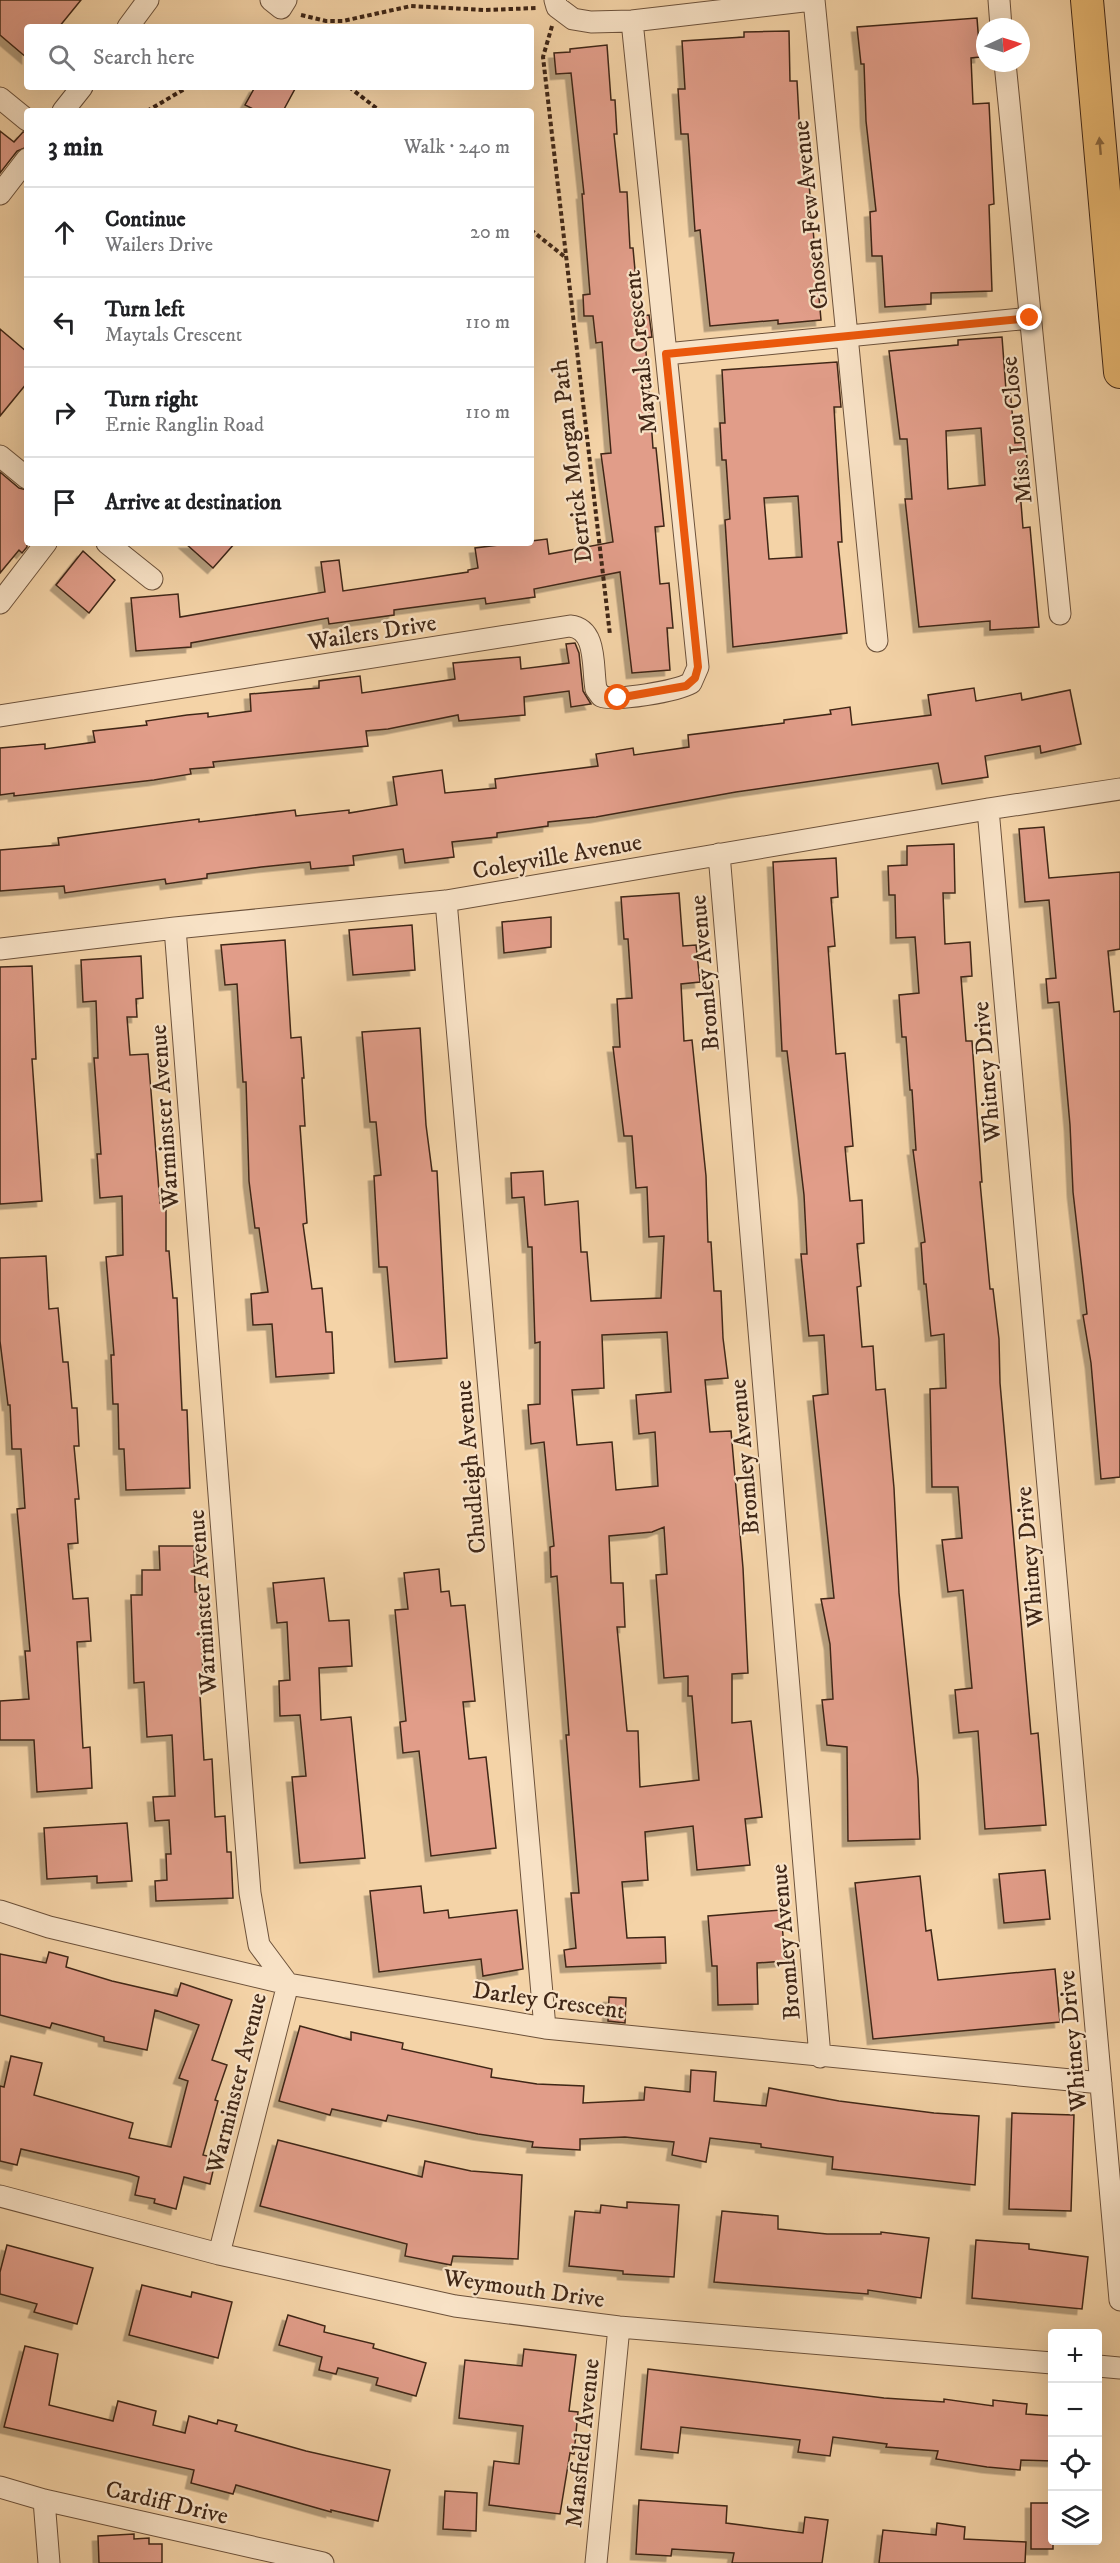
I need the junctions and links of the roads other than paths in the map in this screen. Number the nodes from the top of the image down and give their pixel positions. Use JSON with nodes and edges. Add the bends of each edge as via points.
{"nodes":[{"id":1,"x":148,"y":0,"type":"edge"},
{"id":2,"x":813,"y":0,"type":"edge"},
{"id":3,"x":999,"y":0,"type":"edge"},
{"id":4,"x":1088,"y":0,"type":"edge"},
{"id":5,"x":556,"y":4,"type":"edge"},
{"id":6,"x":1000,"y":18,"type":"edge"},
{"id":7,"x":632,"y":21,"type":"junction"},
{"id":8,"x":130,"y":24,"type":"edge"},
{"id":9,"x":1006,"y":72,"type":"edge"},
{"id":10,"x":80,"y":90,"type":"edge"},
{"id":11,"x":0,"y":98,"type":"edge"},
{"id":12,"x":65,"y":108,"type":"edge"},
{"id":13,"x":24,"y":118,"type":"edge"},
{"id":14,"x":24,"y":163,"type":"edge"},
{"id":15,"x":0,"y":194,"type":"edge"},
{"id":16,"x":1030,"y":318,"type":"junction"},
{"id":17,"x":848,"y":336,"type":"junction"},
{"id":18,"x":666,"y":354,"type":"junction"},
{"id":19,"x":1120,"y":372,"type":"edge"},
{"id":20,"x":0,"y":456,"type":"edge"},
{"id":21,"x":24,"y":476,"type":"edge"},
{"id":22,"x":44,"y":546,"type":"edge"},
{"id":23,"x":111,"y":546,"type":"edge"},
{"id":24,"x":152,"y":579,"type":"dead end"},
{"id":25,"x":0,"y":603,"type":"edge"},
{"id":26,"x":1060,"y":614,"type":"dead end"},
{"id":27,"x":878,"y":641,"type":"dead end"},
{"id":28,"x":695,"y":678,"type":"joint"},
{"id":29,"x":0,"y":716,"type":"edge"},
{"id":30,"x":1120,"y":789,"type":"edge"},
{"id":31,"x":988,"y":809,"type":"junction"},
{"id":32,"x":719,"y":854,"type":"junction"},
{"id":33,"x":446,"y":902,"type":"junction"},
{"id":34,"x":175,"y":928,"type":"junction"},
{"id":35,"x":0,"y":949,"type":"edge"},
{"id":36,"x":0,"y":1911,"type":"edge"},
{"id":37,"x":288,"y":1984,"type":"junction"},
{"id":38,"x":545,"y":2028,"type":"junction"},
{"id":39,"x":820,"y":2057,"type":"junction"},
{"id":40,"x":1101,"y":2083,"type":"junction"},
{"id":41,"x":0,"y":2196,"type":"edge"},
{"id":42,"x":219,"y":2254,"type":"junction"},
{"id":43,"x":1120,"y":2300,"type":"edge"},
{"id":44,"x":619,"y":2327,"type":"junction"},
{"id":45,"x":1048,"y":2363,"type":"edge"},
{"id":46,"x":1102,"y":2366,"type":"edge"},
{"id":47,"x":1120,"y":2368,"type":"edge"},
{"id":48,"x":0,"y":2487,"type":"edge"},
{"id":49,"x":44,"y":2500,"type":"junction"},
{"id":50,"x":49,"y":2563,"type":"edge"},
{"id":51,"x":323,"y":2563,"type":"edge"},
{"id":52,"x":596,"y":2563,"type":"edge"}],
"edges":[{"from":1,"to":8,"type":"street"},
{"from":2,"to":7,"type":"street"},
{"from":2,"to":17,"type":"street","name":"Chosen Few Avenue"},
{"from":3,"to":6,"type":"street"},
{"from":19,"to":4,"type":"highway","one_way":true},
{"from":5,"to":7,"type":"street","via":[[573,19]]},
{"from":7,"to":18,"type":"street","name":"Maytals Crescent"},
{"from":9,"to":16,"type":"street","name":"Miss Lou Close"},
{"from":10,"to":12,"type":"street"},
{"from":11,"to":13,"type":"street"},
{"from":14,"to":15,"type":"street"},
{"from":16,"to":17,"type":"street"},
{"from":16,"to":26,"type":"street","name":"Miss Lou Close"},
{"from":17,"to":18,"type":"street"},
{"from":17,"to":27,"type":"street","name":"Chosen Few Avenue"},
{"from":18,"to":28,"type":"street","name":"Maytals Crescent","via":[[698,667]]},
{"from":20,"to":21,"type":"street"},
{"from":22,"to":25,"type":"street"},
{"from":23,"to":24,"type":"street"},
{"from":28,"to":29,"type":"street","name":"Wailers Drive","via":[[686,686],[607,699],[596,689],[589,638],[582,629],[570,626]]},
{"from":30,"to":31,"type":"street","name":"Coleyville Avenue"},
{"from":31,"to":32,"type":"street","name":"Coleyville Avenue"},
{"from":31,"to":40,"type":"street","name":"Whitney Drive"},
{"from":32,"to":33,"type":"street","name":"Coleyville Avenue"},
{"from":32,"to":39,"type":"street","name":"Bromley Avenue"},
{"from":33,"to":34,"type":"street","name":"Coleyville Avenue"},
{"from":33,"to":38,"type":"street","name":"Chudleigh Avenue"},
{"from":34,"to":35,"type":"street","name":"Coleyville Avenue"},
{"from":34,"to":37,"type":"street","name":"Warminster Avenue","via":[[249,1893],[259,1946]]},
{"from":36,"to":37,"type":"street","name":"Darley Crescent","via":[[49,1927]]},
{"from":37,"to":38,"type":"street","name":"Darley Crescent"},
{"from":37,"to":42,"type":"street","name":"Warminster Avenue"},
{"from":38,"to":39,"type":"street","name":"Darley Crescent"},
{"from":39,"to":40,"type":"street","name":"Darley Crescent"},
{"from":40,"to":43,"type":"street","name":"Whitney Drive"},
{"from":41,"to":42,"type":"street","name":"Weymouth Drive"},
{"from":42,"to":44,"type":"street","name":"Weymouth Drive","via":[[455,2306]]},
{"from":44,"to":45,"type":"street","name":"Weymouth Drive"},
{"from":44,"to":52,"type":"street","name":"Mansfield Avenue"},
{"from":46,"to":47,"type":"street"},
{"from":48,"to":49,"type":"street","name":"Cardiff Drive"},
{"from":49,"to":50,"type":"street"},
{"from":49,"to":51,"type":"street","name":"Cardiff Drive"}]}
